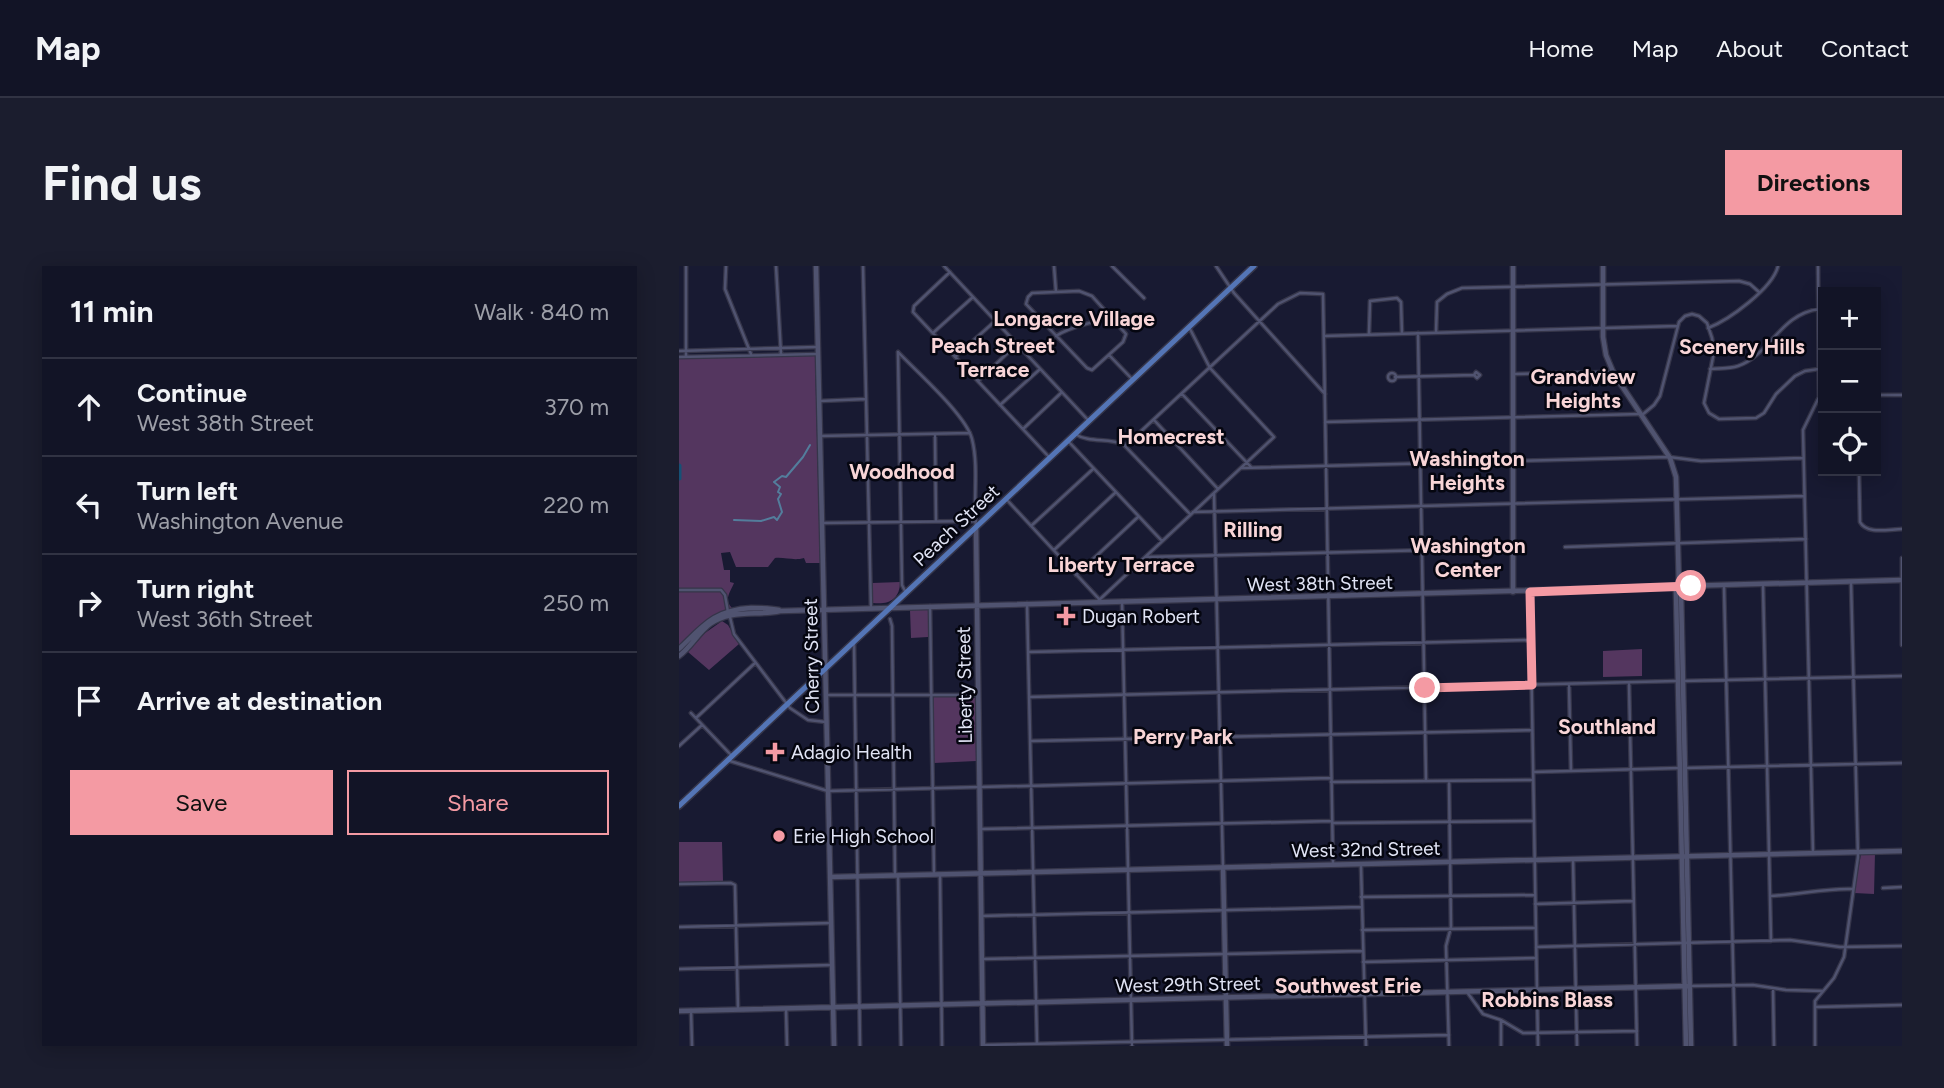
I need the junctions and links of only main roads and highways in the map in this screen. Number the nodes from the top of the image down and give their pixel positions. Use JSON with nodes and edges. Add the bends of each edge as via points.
{"nodes":[{"id":1,"x":1254,"y":266,"type":"edge"},
{"id":2,"x":681,"y":801,"type":"edge"}],
"edges":[{"from":1,"to":2,"type":"main road","name":"Peach Street"}]}
